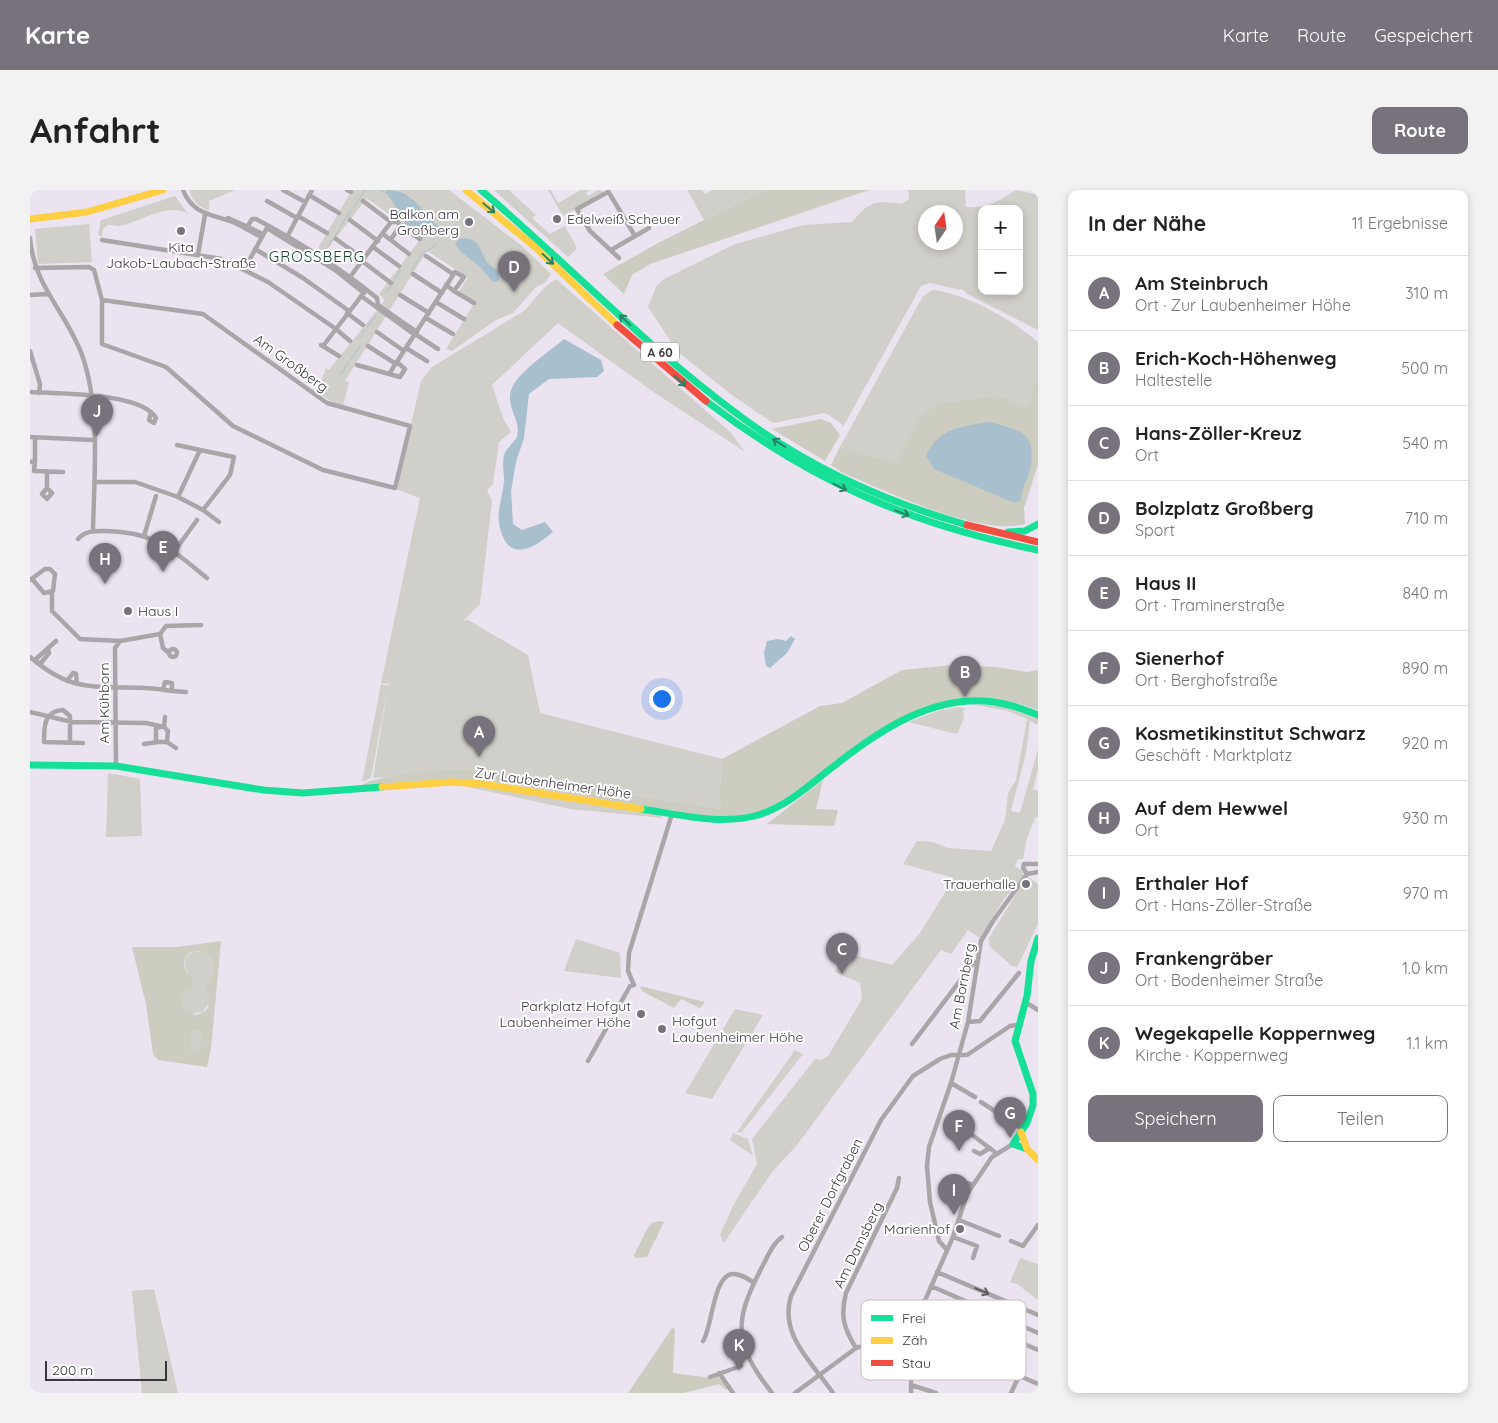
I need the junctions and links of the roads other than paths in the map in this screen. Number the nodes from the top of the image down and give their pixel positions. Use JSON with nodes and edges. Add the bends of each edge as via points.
{"nodes":[{"id":1,"x":163,"y":190,"type":"edge"},
{"id":2,"x":183,"y":190,"type":"edge"},
{"id":3,"x":284,"y":190,"type":"edge"},
{"id":4,"x":312,"y":190,"type":"edge"},
{"id":5,"x":466,"y":190,"type":"edge"},
{"id":6,"x":481,"y":190,"type":"edge"},
{"id":7,"x":608,"y":191,"type":"edge"},
{"id":8,"x":309,"y":195,"type":"junction"},
{"id":9,"x":267,"y":201,"type":"dead end"},
{"id":10,"x":363,"y":201,"type":"dead end"},
{"id":11,"x":305,"y":202,"type":"junction"},
{"id":12,"x":339,"y":213,"type":"dead end"},
{"id":13,"x":207,"y":216,"type":"junction"},
{"id":14,"x":297,"y":217,"type":"junction"},
{"id":15,"x":30,"y":219,"type":"edge"},
{"id":16,"x":350,"y":220,"type":"dead end"},
{"id":17,"x":391,"y":222,"type":"junction"},
{"id":18,"x":400,"y":226,"type":"junction"},
{"id":19,"x":247,"y":227,"type":"junction"},
{"id":20,"x":268,"y":227,"type":"junction"},
{"id":21,"x":649,"y":228,"type":"dead end"},
{"id":22,"x":328,"y":233,"type":"dead end"},
{"id":23,"x":110,"y":234,"type":"dead end"},
{"id":24,"x":383,"y":234,"type":"junction"},
{"id":25,"x":262,"y":236,"type":"junction"},
{"id":26,"x":635,"y":236,"type":"junction"},
{"id":27,"x":287,"y":237,"type":"junction"},
{"id":28,"x":30,"y":238,"type":"edge"},
{"id":29,"x":336,"y":239,"type":"dead end"},
{"id":30,"x":391,"y":239,"type":"junction"},
{"id":31,"x":420,"y":239,"type":"dead end"},
{"id":32,"x":102,"y":240,"type":"dead end"},
{"id":33,"x":109,"y":241,"type":"junction"},
{"id":34,"x":378,"y":241,"type":"junction"},
{"id":35,"x":373,"y":247,"type":"junction"},
{"id":36,"x":255,"y":249,"type":"junction"},
{"id":37,"x":611,"y":250,"type":"junction"},
{"id":38,"x":198,"y":254,"type":"junction"},
{"id":39,"x":409,"y":254,"type":"dead end"},
{"id":40,"x":426,"y":256,"type":"dead end"},
{"id":41,"x":619,"y":258,"type":"dead end"},
{"id":42,"x":363,"y":260,"type":"junction"},
{"id":43,"x":399,"y":266,"type":"dead end"},
{"id":44,"x":35,"y":268,"type":"junction"},
{"id":45,"x":245,"y":268,"type":"junction"},
{"id":46,"x":413,"y":274,"type":"dead end"},
{"id":47,"x":453,"y":274,"type":"junction"},
{"id":48,"x":349,"y":278,"type":"junction"},
{"id":49,"x":391,"y":283,"type":"dead end"},
{"id":50,"x":446,"y":285,"type":"junction"},
{"id":51,"x":454,"y":291,"type":"junction"},
{"id":52,"x":364,"y":293,"type":"junction"},
{"id":53,"x":442,"y":293,"type":"junction"},
{"id":54,"x":48,"y":294,"type":"junction"},
{"id":55,"x":30,"y":295,"type":"edge"},
{"id":56,"x":400,"y":295,"type":"dead end"},
{"id":57,"x":102,"y":300,"type":"junction"},
{"id":58,"x":436,"y":302,"type":"junction"},
{"id":59,"x":474,"y":303,"type":"dead end"},
{"id":60,"x":377,"y":307,"type":"junction"},
{"id":61,"x":348,"y":312,"type":"junction"},
{"id":62,"x":427,"y":315,"type":"junction"},
{"id":63,"x":464,"y":319,"type":"dead end"},
{"id":64,"x":363,"y":325,"type":"dead end"},
{"id":65,"x":336,"y":329,"type":"junction"},
{"id":66,"x":377,"y":332,"type":"dead end"},
{"id":67,"x":415,"y":333,"type":"junction"},
{"id":68,"x":453,"y":334,"type":"dead end"},
{"id":69,"x":350,"y":341,"type":"dead end"},
{"id":70,"x":368,"y":346,"type":"dead end"},
{"id":71,"x":405,"y":349,"type":"junction"},
{"id":72,"x":438,"y":349,"type":"dead end"},
{"id":73,"x":30,"y":351,"type":"edge"},
{"id":74,"x":338,"y":356,"type":"dead end"},
{"id":75,"x":427,"y":361,"type":"dead end"},
{"id":76,"x":397,"y":363,"type":"junction"},
{"id":77,"x":357,"y":365,"type":"dead end"},
{"id":78,"x":390,"y":374,"type":"junction"},
{"id":79,"x":30,"y":392,"type":"edge"},
{"id":80,"x":39,"y":393,"type":"junction"},
{"id":81,"x":92,"y":396,"type":"junction"},
{"id":82,"x":150,"y":412,"type":"dead end"},
{"id":83,"x":33,"y":438,"type":"edge"},
{"id":84,"x":93,"y":440,"type":"junction"},
{"id":85,"x":177,"y":445,"type":"dead end"},
{"id":86,"x":200,"y":450,"type":"junction"},
{"id":87,"x":32,"y":462,"type":"edge"},
{"id":88,"x":32,"y":471,"type":"edge"},
{"id":89,"x":47,"y":472,"type":"junction"},
{"id":90,"x":63,"y":472,"type":"dead end"},
{"id":91,"x":94,"y":482,"type":"junction"},
{"id":92,"x":47,"y":488,"type":"dead end"},
{"id":93,"x":156,"y":496,"type":"dead end"},
{"id":94,"x":178,"y":496,"type":"junction"},
{"id":95,"x":203,"y":510,"type":"junction"},
{"id":96,"x":197,"y":520,"type":"dead end"},
{"id":97,"x":219,"y":522,"type":"dead end"},
{"id":98,"x":1038,"y":524,"type":"edge"},
{"id":99,"x":93,"y":531,"type":"junction"},
{"id":100,"x":993,"y":532,"type":"junction"},
{"id":101,"x":144,"y":536,"type":"junction"},
{"id":102,"x":78,"y":539,"type":"dead end"},
{"id":103,"x":1038,"y":542,"type":"edge"},
{"id":104,"x":1038,"y":550,"type":"edge"},
{"id":105,"x":174,"y":552,"type":"junction"},
{"id":106,"x":207,"y":578,"type":"dead end"},
{"id":107,"x":31,"y":580,"type":"edge"},
{"id":108,"x":52,"y":592,"type":"junction"},
{"id":109,"x":201,"y":625,"type":"dead end"},
{"id":110,"x":160,"y":634,"type":"junction"},
{"id":111,"x":56,"y":641,"type":"dead end"},
{"id":112,"x":120,"y":641,"type":"junction"},
{"id":113,"x":169,"y":653,"type":"dead end"},
{"id":114,"x":30,"y":657,"type":"edge"},
{"id":115,"x":37,"y":663,"type":"junction"},
{"id":116,"x":66,"y":681,"type":"junction"},
{"id":117,"x":78,"y":684,"type":"junction"},
{"id":118,"x":115,"y":688,"type":"junction"},
{"id":119,"x":186,"y":692,"type":"dead end"},
{"id":120,"x":30,"y":712,"type":"edge"},
{"id":121,"x":1038,"y":715,"type":"edge"},
{"id":122,"x":47,"y":717,"type":"junction"},
{"id":123,"x":165,"y":717,"type":"dead end"},
{"id":124,"x":72,"y":722,"type":"junction"},
{"id":125,"x":115,"y":723,"type":"junction"},
{"id":126,"x":163,"y":727,"type":"junction"},
{"id":127,"x":70,"y":742,"type":"junction"},
{"id":128,"x":158,"y":742,"type":"junction"},
{"id":129,"x":167,"y":742,"type":"junction"},
{"id":130,"x":83,"y":743,"type":"dead end"},
{"id":131,"x":144,"y":744,"type":"dead end"},
{"id":132,"x":176,"y":748,"type":"dead end"},
{"id":133,"x":30,"y":765,"type":"edge"},
{"id":134,"x":116,"y":766,"type":"junction"},
{"id":135,"x":672,"y":814,"type":"junction"},
{"id":136,"x":1038,"y":864,"type":"edge"},
{"id":137,"x":1038,"y":872,"type":"edge"},
{"id":138,"x":1027,"y":874,"type":"junction"},
{"id":139,"x":1038,"y":938,"type":"edge"},
{"id":140,"x":978,"y":961,"type":"junction"},
{"id":141,"x":1019,"y":973,"type":"dead end"},
{"id":142,"x":1026,"y":1002,"type":"junction"},
{"id":143,"x":1038,"y":1010,"type":"edge"},
{"id":144,"x":968,"y":1022,"type":"junction"},
{"id":145,"x":1018,"y":1025,"type":"junction"},
{"id":146,"x":912,"y":1044,"type":"dead end"},
{"id":147,"x":959,"y":1056,"type":"junction"},
{"id":148,"x":588,"y":1061,"type":"dead end"},
{"id":149,"x":951,"y":1082,"type":"junction"},
{"id":150,"x":1036,"y":1093,"type":"edge"},
{"id":151,"x":975,"y":1097,"type":"dead end"},
{"id":152,"x":981,"y":1102,"type":"dead end"},
{"id":153,"x":966,"y":1130,"type":"dead end"},
{"id":154,"x":1021,"y":1131,"type":"junction"},
{"id":155,"x":1012,"y":1144,"type":"junction"},
{"id":156,"x":990,"y":1148,"type":"junction"},
{"id":157,"x":1027,"y":1149,"type":"junction"},
{"id":158,"x":974,"y":1151,"type":"dead end"},
{"id":159,"x":996,"y":1153,"type":"junction"},
{"id":160,"x":1038,"y":1160,"type":"edge"},
{"id":161,"x":899,"y":1178,"type":"dead end"},
{"id":162,"x":949,"y":1180,"type":"dead end"},
{"id":163,"x":971,"y":1184,"type":"junction"},
{"id":164,"x":959,"y":1220,"type":"junction"},
{"id":165,"x":1038,"y":1225,"type":"edge"},
{"id":166,"x":999,"y":1236,"type":"dead end"},
{"id":167,"x":782,"y":1237,"type":"dead end"},
{"id":168,"x":953,"y":1237,"type":"junction"},
{"id":169,"x":1011,"y":1241,"type":"dead end"},
{"id":170,"x":947,"y":1250,"type":"junction"},
{"id":171,"x":973,"y":1258,"type":"dead end"},
{"id":172,"x":937,"y":1272,"type":"junction"},
{"id":173,"x":754,"y":1283,"type":"junction"},
{"id":174,"x":931,"y":1286,"type":"junction"},
{"id":175,"x":924,"y":1300,"type":"edge"},
{"id":176,"x":963,"y":1300,"type":"edge"},
{"id":177,"x":1003,"y":1300,"type":"edge"},
{"id":178,"x":1026,"y":1310,"type":"edge"},
{"id":179,"x":1038,"y":1315,"type":"edge"},
{"id":180,"x":1026,"y":1328,"type":"edge"},
{"id":181,"x":1038,"y":1333,"type":"edge"},
{"id":182,"x":703,"y":1341,"type":"dead end"},
{"id":183,"x":1026,"y":1345,"type":"edge"},
{"id":184,"x":861,"y":1347,"type":"edge"},
{"id":185,"x":856,"y":1348,"type":"junction"},
{"id":186,"x":1038,"y":1350,"type":"edge"},
{"id":187,"x":741,"y":1366,"type":"dead end"},
{"id":188,"x":719,"y":1373,"type":"junction"},
{"id":189,"x":820,"y":1374,"type":"junction"},
{"id":190,"x":710,"y":1377,"type":"dead end"},
{"id":191,"x":1026,"y":1379,"type":"edge"},
{"id":192,"x":911,"y":1380,"type":"edge"},
{"id":193,"x":1017,"y":1380,"type":"edge"},
{"id":194,"x":1038,"y":1384,"type":"edge"},
{"id":195,"x":911,"y":1385,"type":"junction"},
{"id":196,"x":733,"y":1393,"type":"edge"},
{"id":197,"x":772,"y":1393,"type":"edge"},
{"id":198,"x":795,"y":1393,"type":"edge"},
{"id":199,"x":833,"y":1393,"type":"edge"},
{"id":200,"x":911,"y":1393,"type":"edge"},
{"id":201,"x":936,"y":1393,"type":"edge"},
{"id":202,"x":1011,"y":1393,"type":"edge"}],
"edges":[{"from":1,"to":15,"type":"main road","via":[[91,211]]},
{"from":2,"to":13,"type":"street","via":[[193,207]]},
{"from":3,"to":11,"type":"street"},
{"from":4,"to":8,"type":"street"},
{"from":5,"to":104,"type":"main road","number":"A 60","one_way":true,"via":[[697,395],[745,432],[824,479],[882,506],[993,542]]},
{"from":100,"to":6,"type":"main road","number":"A 60","one_way":true,"via":[[914,509],[828,471],[766,435],[704,389]]},
{"from":7,"to":26,"type":"street"},
{"from":7,"to":37,"type":"street","via":[[577,209],[590,231]]},
{"from":8,"to":11,"type":"street"},
{"from":8,"to":12,"type":"street"},
{"from":9,"to":14,"type":"street"},
{"from":10,"to":17,"type":"street"},
{"from":11,"to":14,"type":"street"},
{"from":13,"to":19,"type":"street","via":[[228,218]]},
{"from":13,"to":38,"type":"street"},
{"from":14,"to":22,"type":"street"},
{"from":14,"to":27,"type":"street"},
{"from":16,"to":34,"type":"street"},
{"from":17,"to":18,"type":"street","via":[[398,222]]},
{"from":17,"to":24,"type":"street"},
{"from":18,"to":30,"type":"street"},
{"from":18,"to":31,"type":"street"},
{"from":19,"to":20,"type":"street","via":[[255,218]]},
{"from":19,"to":25,"type":"street"},
{"from":20,"to":25,"type":"street"},
{"from":20,"to":27,"type":"street"},
{"from":21,"to":26,"type":"street"},
{"from":23,"to":33,"type":"street"},
{"from":24,"to":30,"type":"street"},
{"from":24,"to":34,"type":"street"},
{"from":25,"to":36,"type":"street"},
{"from":26,"to":37,"type":"street"},
{"from":27,"to":48,"type":"street"},
{"from":28,"to":44,"type":"street"},
{"from":29,"to":42,"type":"street"},
{"from":30,"to":39,"type":"street"},
{"from":32,"to":33,"type":"street"},
{"from":33,"to":38,"type":"street"},
{"from":34,"to":35,"type":"street"},
{"from":35,"to":42,"type":"street"},
{"from":35,"to":43,"type":"street"},
{"from":36,"to":45,"type":"street"},
{"from":36,"to":61,"type":"street","via":[[303,278]]},
{"from":37,"to":41,"type":"street"},
{"from":38,"to":45,"type":"street","via":[[222,258]]},
{"from":40,"to":47,"type":"street"},
{"from":42,"to":48,"type":"street"},
{"from":42,"to":49,"type":"street"},
{"from":44,"to":54,"type":"street"},
{"from":44,"to":57,"type":"street","via":[[89,267],[96,272]]},
{"from":45,"to":65,"type":"street"},
{"from":46,"to":53,"type":"street"},
{"from":47,"to":50,"type":"street"},
{"from":47,"to":51,"type":"street","via":[[464,277]]},
{"from":48,"to":52,"type":"street"},
{"from":50,"to":51,"type":"street"},
{"from":50,"to":53,"type":"street"},
{"from":51,"to":59,"type":"street"},
{"from":52,"to":60,"type":"street"},
{"from":52,"to":60,"type":"street","via":[[378,300]]},
{"from":52,"to":61,"type":"street"},
{"from":53,"to":58,"type":"street"},
{"from":54,"to":55,"type":"street"},
{"from":54,"to":81,"type":"street","via":[[74,335]]},
{"from":56,"to":62,"type":"street"},
{"from":57,"to":57,"type":"street","name":"Am Großberg","via":[[204,314],[327,403],[410,426],[395,488],[323,470],[233,426],[166,367],[102,344]]},
{"from":58,"to":62,"type":"street"},
{"from":58,"to":63,"type":"street"},
{"from":60,"to":67,"type":"street"},
{"from":61,"to":64,"type":"street"},
{"from":61,"to":65,"type":"street"},
{"from":62,"to":67,"type":"street"},
{"from":62,"to":68,"type":"street"},
{"from":65,"to":69,"type":"street"},
{"from":65,"to":74,"type":"street","via":[[322,346]]},
{"from":66,"to":71,"type":"street"},
{"from":67,"to":71,"type":"street"},
{"from":67,"to":72,"type":"street"},
{"from":70,"to":76,"type":"street"},
{"from":71,"to":75,"type":"street"},
{"from":71,"to":76,"type":"street"},
{"from":73,"to":80,"type":"street","via":[[40,384]]},
{"from":76,"to":78,"type":"street"},
{"from":76,"to":78,"type":"street","via":[[405,369],[400,377]]},
{"from":77,"to":78,"type":"street"},
{"from":79,"to":80,"type":"street"},
{"from":80,"to":81,"type":"street"},
{"from":81,"to":82,"type":"street","via":[[128,402]]},
{"from":81,"to":84,"type":"street"},
{"from":83,"to":84,"type":"street"},
{"from":83,"to":87,"type":"street"},
{"from":84,"to":91,"type":"street"},
{"from":85,"to":86,"type":"street"},
{"from":86,"to":94,"type":"street"},
{"from":86,"to":95,"type":"street","via":[[234,457],[230,475]]},
{"from":87,"to":88,"type":"street"},
{"from":88,"to":89,"type":"street"},
{"from":89,"to":90,"type":"street"},
{"from":89,"to":92,"type":"street"},
{"from":91,"to":94,"type":"street","via":[[135,482]]},
{"from":91,"to":99,"type":"street"},
{"from":93,"to":101,"type":"street"},
{"from":94,"to":95,"type":"street"},
{"from":95,"to":97,"type":"street"},
{"from":96,"to":105,"type":"street"},
{"from":98,"to":100,"type":"main road","number":"A 60","via":[[1020,532]]},
{"from":99,"to":101,"type":"street","via":[[124,531]]},
{"from":99,"to":102,"type":"street","via":[[83,533]]},
{"from":100,"to":103,"type":"main road","number":"A 60"},
{"from":101,"to":105,"type":"street"},
{"from":105,"to":106,"type":"street"},
{"from":107,"to":108,"type":"street","via":[[44,593]]},
{"from":107,"to":108,"type":"street","via":[[45,569],[50,569],[54,574]]},
{"from":108,"to":112,"type":"street","via":[[52,611],[80,639]]},
{"from":109,"to":110,"type":"street","via":[[166,626]]},
{"from":110,"to":112,"type":"street"},
{"from":110,"to":113,"type":"street","via":[[163,648]]},
{"from":111,"to":115,"type":"street","via":[[36,659]]},
{"from":112,"to":118,"type":"street","name":"Am Kühborn","via":[[115,648]]},
{"from":114,"to":115,"type":"street"},
{"from":115,"to":116,"type":"street"},
{"from":116,"to":117,"type":"street"},
{"from":116,"to":117,"type":"street","via":[[73,673]]},
{"from":117,"to":118,"type":"street"},
{"from":118,"to":119,"type":"street"},
{"from":118,"to":125,"type":"street","name":"Am Kühborn"},
{"from":120,"to":122,"type":"street"},
{"from":121,"to":135,"type":"main road","name":"Zur Laubenheimer Höhe","via":[[1014,706],[984,701],[959,701],[931,707],[906,716],[872,736],[794,798],[765,813],[722,819]]},
{"from":122,"to":124,"type":"street"},
{"from":122,"to":124,"type":"street","via":[[51,712],[63,710]]},
{"from":122,"to":127,"type":"street","via":[[44,742]]},
{"from":123,"to":126,"type":"street"},
{"from":124,"to":125,"type":"street"},
{"from":124,"to":127,"type":"street"},
{"from":125,"to":126,"type":"street"},
{"from":125,"to":134,"type":"street","name":"Am Kühborn"},
{"from":126,"to":128,"type":"street","via":[[156,728]]},
{"from":126,"to":129,"type":"street","via":[[168,732]]},
{"from":127,"to":130,"type":"street"},
{"from":128,"to":129,"type":"street"},
{"from":128,"to":131,"type":"street"},
{"from":129,"to":132,"type":"street"},
{"from":133,"to":134,"type":"main road","name":"Zur Laubenheimer Höhe"},
{"from":134,"to":135,"type":"main road","name":"Zur Laubenheimer Höhe","via":[[263,790],[303,793],[452,782],[482,784]]},
{"from":135,"to":148,"type":"street","via":[[629,953],[628,970],[634,985],[630,986]]},
{"from":136,"to":138,"type":"street","name":"Am Bornberg","via":[[1024,864],[1022,867]]},
{"from":137,"to":138,"type":"street"},
{"from":138,"to":140,"type":"street","name":"Am Bornberg","via":[[985,933]]},
{"from":139,"to":142,"type":"main road","via":[[1031,961]]},
{"from":140,"to":144,"type":"street","name":"Am Bornberg"},
{"from":140,"to":146,"type":"street"},
{"from":141,"to":144,"type":"street","via":[[980,1021]]},
{"from":142,"to":143,"type":"street"},
{"from":142,"to":145,"type":"main road"},
{"from":144,"to":147,"type":"street","name":"Am Bornberg"},
{"from":145,"to":147,"type":"street","name":"Oberer Dorfgraben","via":[[1010,1026],[967,1055]]},
{"from":145,"to":150,"type":"main road","via":[[1016,1047]]},
{"from":147,"to":149,"type":"street","name":"Am Bornberg"},
{"from":147,"to":189,"type":"street","name":"Oberer Dorfgraben","via":[[940,1059],[917,1073],[883,1117],[791,1296],[787,1314],[791,1334]]},
{"from":149,"to":151,"type":"street"},
{"from":149,"to":170,"type":"street","name":"Am Bornberg","via":[[931,1140],[927,1166],[936,1229]]},
{"from":150,"to":154,"type":"main road","via":[[1031,1114]]},
{"from":152,"to":154,"type":"street"},
{"from":153,"to":156,"type":"street"},
{"from":154,"to":155,"type":"main road"},
{"from":154,"to":157,"type":"main road"},
{"from":155,"to":157,"type":"main road"},
{"from":155,"to":159,"type":"street"},
{"from":156,"to":158,"type":"street","via":[[980,1154]]},
{"from":156,"to":159,"type":"street"},
{"from":157,"to":160,"type":"main road"},
{"from":159,"to":163,"type":"street"},
{"from":161,"to":185,"type":"street","name":"Am Damsberg","via":[[898,1188],[846,1293],[844,1327]]},
{"from":162,"to":163,"type":"street"},
{"from":163,"to":164,"type":"street"},
{"from":164,"to":166,"type":"street"},
{"from":164,"to":168,"type":"street"},
{"from":165,"to":169,"type":"street","via":[[1023,1246]]},
{"from":167,"to":173,"type":"street"},
{"from":168,"to":170,"type":"street"},
{"from":168,"to":171,"type":"street","via":[[977,1246]]},
{"from":170,"to":172,"type":"street"},
{"from":172,"to":174,"type":"street"},
{"from":172,"to":177,"type":"street","one_way":true},
{"from":173,"to":182,"type":"street","via":[[729,1274],[710,1313],[708,1332]]},
{"from":173,"to":197,"type":"street","via":[[743,1308],[742,1341],[751,1366]]},
{"from":174,"to":175,"type":"street"},
{"from":174,"to":176,"type":"street"},
{"from":178,"to":179,"type":"street","one_way":true},
{"from":180,"to":181,"type":"street"},
{"from":183,"to":186,"type":"street"},
{"from":184,"to":185,"type":"street"},
{"from":185,"to":189,"type":"street"},
{"from":187,"to":188,"type":"street"},
{"from":188,"to":190,"type":"street"},
{"from":188,"to":196,"type":"street"},
{"from":189,"to":198,"type":"street"},
{"from":189,"to":199,"type":"street","name":"Oberer Dorfgraben"},
{"from":191,"to":194,"type":"street"},
{"from":192,"to":195,"type":"street"},
{"from":193,"to":202,"type":"street"},
{"from":195,"to":200,"type":"street"},
{"from":195,"to":201,"type":"street"}]}
